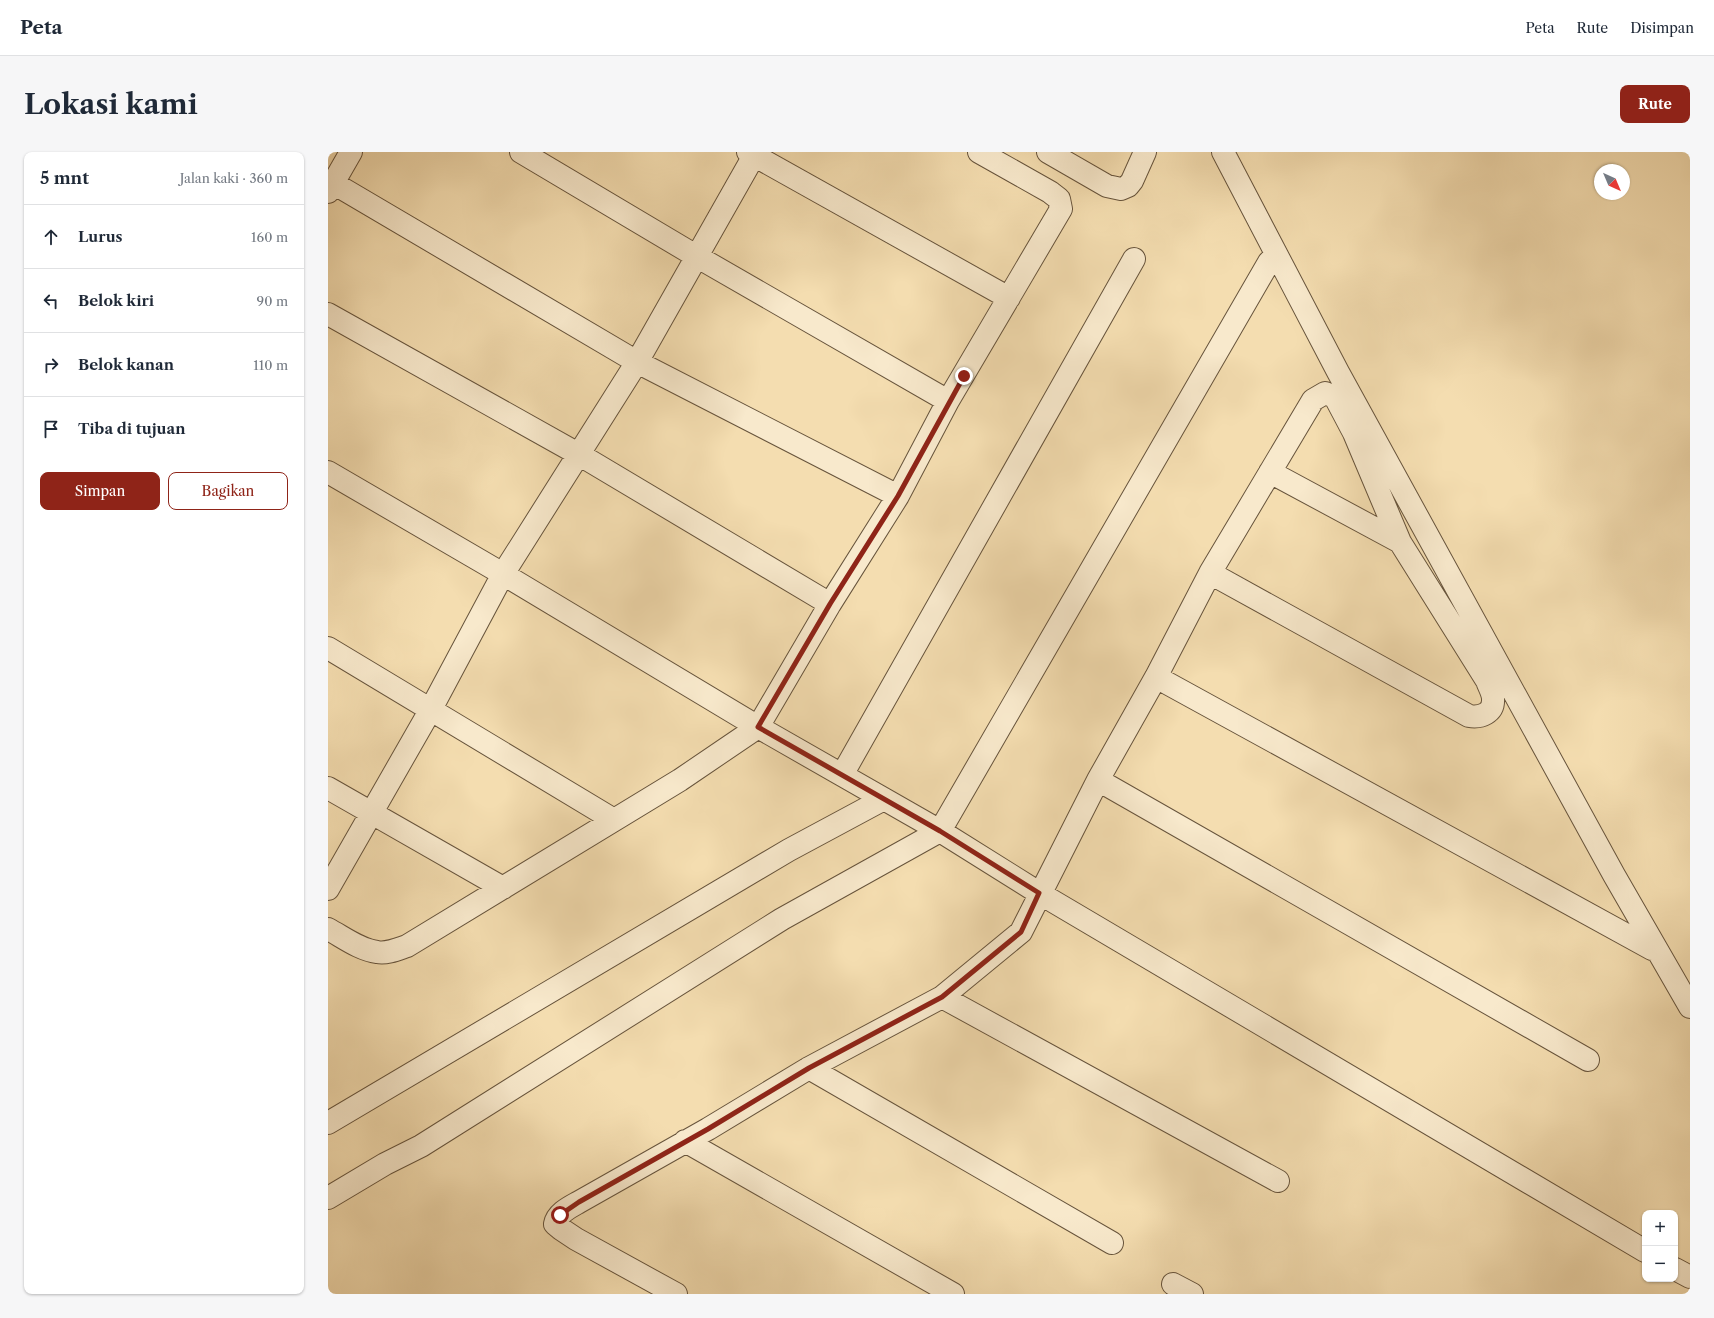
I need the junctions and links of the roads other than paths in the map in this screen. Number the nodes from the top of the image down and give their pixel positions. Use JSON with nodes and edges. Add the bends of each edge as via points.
{"nodes":[{"id":1,"x":351,"y":152,"type":"edge"},
{"id":2,"x":521,"y":152,"type":"edge"},
{"id":3,"x":979,"y":152,"type":"edge"},
{"id":4,"x":1048,"y":152,"type":"edge"},
{"id":5,"x":1145,"y":152,"type":"edge"},
{"id":6,"x":1223,"y":152,"type":"edge"},
{"id":7,"x":753,"y":153,"type":"edge"},
{"id":8,"x":331,"y":188,"type":"edge"},
{"id":9,"x":696,"y":256,"type":"junction"},
{"id":10,"x":1134,"y":259,"type":"dead end"},
{"id":11,"x":1268,"y":262,"type":"dead end"},
{"id":12,"x":1009,"y":298,"type":"junction"},
{"id":13,"x":328,"y":314,"type":"edge"},
{"id":14,"x":637,"y":362,"type":"junction"},
{"id":15,"x":948,"y":401,"type":"junction"},
{"id":16,"x":580,"y":455,"type":"junction"},
{"id":17,"x":328,"y":472,"type":"edge"},
{"id":18,"x":1270,"y":472,"type":"junction"},
{"id":19,"x":898,"y":496,"type":"junction"},
{"id":20,"x":1400,"y":542,"type":"junction"},
{"id":21,"x":1210,"y":573,"type":"junction"},
{"id":22,"x":503,"y":574,"type":"junction"},
{"id":23,"x":830,"y":604,"type":"junction"},
{"id":24,"x":328,"y":648,"type":"edge"},
{"id":25,"x":1156,"y":677,"type":"junction"},
{"id":26,"x":431,"y":709,"type":"junction"},
{"id":27,"x":758,"y":727,"type":"junction"},
{"id":28,"x":842,"y":775,"type":"junction"},
{"id":29,"x":1098,"y":780,"type":"junction"},
{"id":30,"x":328,"y":788,"type":"edge"},
{"id":31,"x":884,"y":799,"type":"junction"},
{"id":32,"x":371,"y":813,"type":"junction"},
{"id":33,"x":614,"y":820,"type":"junction"},
{"id":34,"x":940,"y":831,"type":"junction"},
{"id":35,"x":502,"y":888,"type":"junction"},
{"id":36,"x":328,"y":890,"type":"edge"},
{"id":37,"x":1039,"y":893,"type":"junction"},
{"id":38,"x":328,"y":929,"type":"edge"},
{"id":39,"x":1652,"y":949,"type":"dead end"},
{"id":40,"x":942,"y":997,"type":"junction"},
{"id":41,"x":1690,"y":1007,"type":"edge"},
{"id":42,"x":1588,"y":1060,"type":"dead end"},
{"id":43,"x":809,"y":1068,"type":"junction"},
{"id":44,"x":328,"y":1123,"type":"edge"},
{"id":45,"x":685,"y":1141,"type":"junction"},
{"id":46,"x":1278,"y":1181,"type":"dead end"},
{"id":47,"x":328,"y":1198,"type":"edge"},
{"id":48,"x":1112,"y":1243,"type":"dead end"},
{"id":49,"x":1642,"y":1249,"type":"edge"},
{"id":50,"x":1678,"y":1270,"type":"edge"},
{"id":51,"x":1690,"y":1277,"type":"edge"},
{"id":52,"x":1173,"y":1284,"type":"dead end"},
{"id":53,"x":676,"y":1294,"type":"edge"},
{"id":54,"x":952,"y":1294,"type":"edge"},
{"id":55,"x":1192,"y":1294,"type":"edge"}],
"edges":[{"from":1,"to":8,"type":"street"},
{"from":2,"to":9,"type":"street"},
{"from":3,"to":12,"type":"street","via":[[1060,199],[1061,209]]},
{"from":4,"to":5,"type":"street","via":[[1107,186],[1121,189],[1132,181]]},
{"from":6,"to":41,"type":"street","via":[[1338,372]]},
{"from":7,"to":9,"type":"street"},
{"from":7,"to":12,"type":"street"},
{"from":8,"to":14,"type":"street"},
{"from":9,"to":14,"type":"street"},
{"from":9,"to":15,"type":"street"},
{"from":10,"to":28,"type":"street"},
{"from":11,"to":34,"type":"street"},
{"from":12,"to":15,"type":"street"},
{"from":13,"to":16,"type":"street"},
{"from":14,"to":16,"type":"street"},
{"from":14,"to":19,"type":"street"},
{"from":15,"to":19,"type":"street"},
{"from":16,"to":22,"type":"street"},
{"from":16,"to":23,"type":"street"},
{"from":17,"to":22,"type":"street"},
{"from":18,"to":20,"type":"street"},
{"from":18,"to":20,"type":"street","via":[[1313,400],[1325,393],[1335,397],[1354,433]]},
{"from":18,"to":21,"type":"street"},
{"from":19,"to":23,"type":"street"},
{"from":20,"to":21,"type":"street","via":[[1487,681],[1494,698],[1492,708],[1478,718],[1469,716]]},
{"from":21,"to":25,"type":"street"},
{"from":22,"to":26,"type":"street"},
{"from":22,"to":27,"type":"street"},
{"from":23,"to":27,"type":"street"},
{"from":24,"to":26,"type":"street"},
{"from":25,"to":29,"type":"street"},
{"from":25,"to":39,"type":"street"},
{"from":26,"to":32,"type":"street"},
{"from":26,"to":33,"type":"street"},
{"from":27,"to":28,"type":"street"},
{"from":27,"to":33,"type":"street","via":[[680,780]]},
{"from":28,"to":31,"type":"street"},
{"from":29,"to":37,"type":"street"},
{"from":29,"to":42,"type":"street"},
{"from":30,"to":32,"type":"street"},
{"from":31,"to":34,"type":"street"},
{"from":31,"to":44,"type":"street","via":[[790,850]]},
{"from":32,"to":35,"type":"street"},
{"from":32,"to":36,"type":"street"},
{"from":33,"to":35,"type":"street"},
{"from":34,"to":37,"type":"street"},
{"from":34,"to":47,"type":"street","via":[[782,919],[421,1146]]},
{"from":35,"to":38,"type":"street","via":[[408,946],[390,952],[377,953]]},
{"from":37,"to":40,"type":"street","via":[[1021,932]]},
{"from":37,"to":49,"type":"street"},
{"from":40,"to":43,"type":"street"},
{"from":40,"to":46,"type":"street"},
{"from":43,"to":45,"type":"street"},
{"from":43,"to":48,"type":"street"},
{"from":45,"to":53,"type":"street","via":[[579,1202],[565,1211],[556,1222],[561,1229],[576,1239]]},
{"from":45,"to":54,"type":"street"},
{"from":50,"to":51,"type":"street"},
{"from":52,"to":55,"type":"street"}]}
